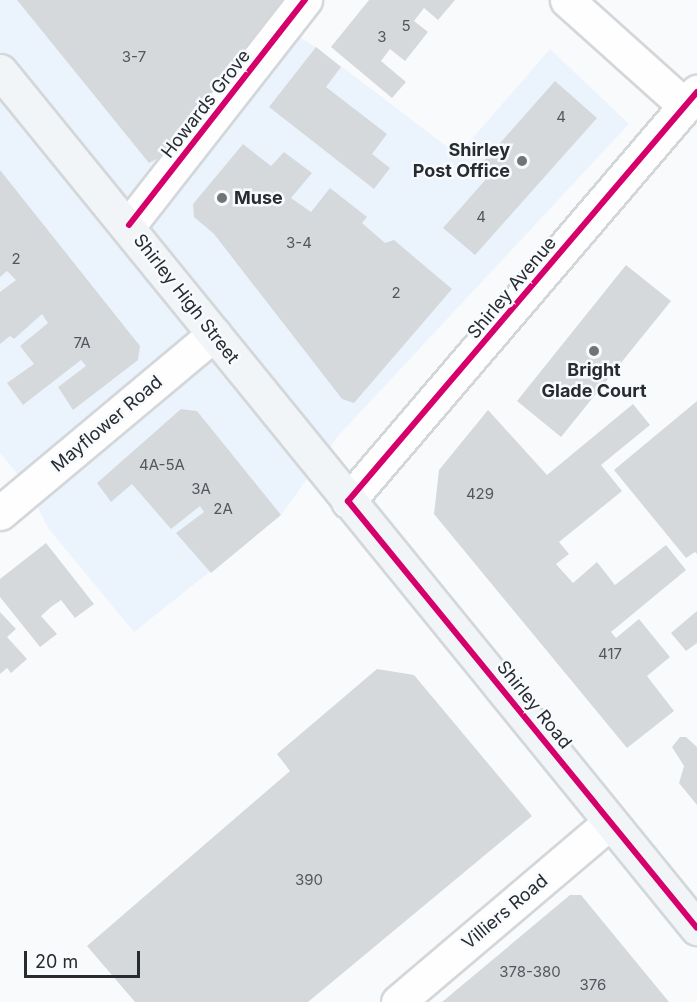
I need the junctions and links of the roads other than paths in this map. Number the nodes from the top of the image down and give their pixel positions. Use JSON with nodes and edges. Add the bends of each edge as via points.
{"nodes":[{"id":1,"x":305,"y":0,"type":"edge"},
{"id":2,"x":567,"y":0,"type":"edge"},
{"id":3,"x":0,"y":70,"type":"edge"},
{"id":4,"x":691,"y":99,"type":"edge"},
{"id":5,"x":129,"y":225,"type":"junction"},
{"id":6,"x":214,"y":334,"type":"junction"},
{"id":7,"x":348,"y":501,"type":"junction"},
{"id":8,"x":0,"y":513,"type":"edge"},
{"id":9,"x":610,"y":822,"type":"junction"},
{"id":10,"x":697,"y":928,"type":"edge"},
{"id":11,"x":398,"y":1002,"type":"edge"}],
"edges":[{"from":1,"to":5,"type":"street","name":"Howards Grove"},
{"from":2,"to":4,"type":"street"},
{"from":3,"to":5,"type":"main road","name":"Shirley High Street"},
{"from":4,"to":7,"type":"street","name":"Shirley Avenue"},
{"from":5,"to":6,"type":"main road","name":"Shirley High Street"},
{"from":6,"to":7,"type":"main road","name":"Shirley High Street"},
{"from":6,"to":8,"type":"street","name":"Mayflower Road"},
{"from":7,"to":9,"type":"main road","name":"Shirley Road"},
{"from":9,"to":10,"type":"main road","name":"Shirley Road"},
{"from":9,"to":11,"type":"street","name":"Villiers Road"}]}
